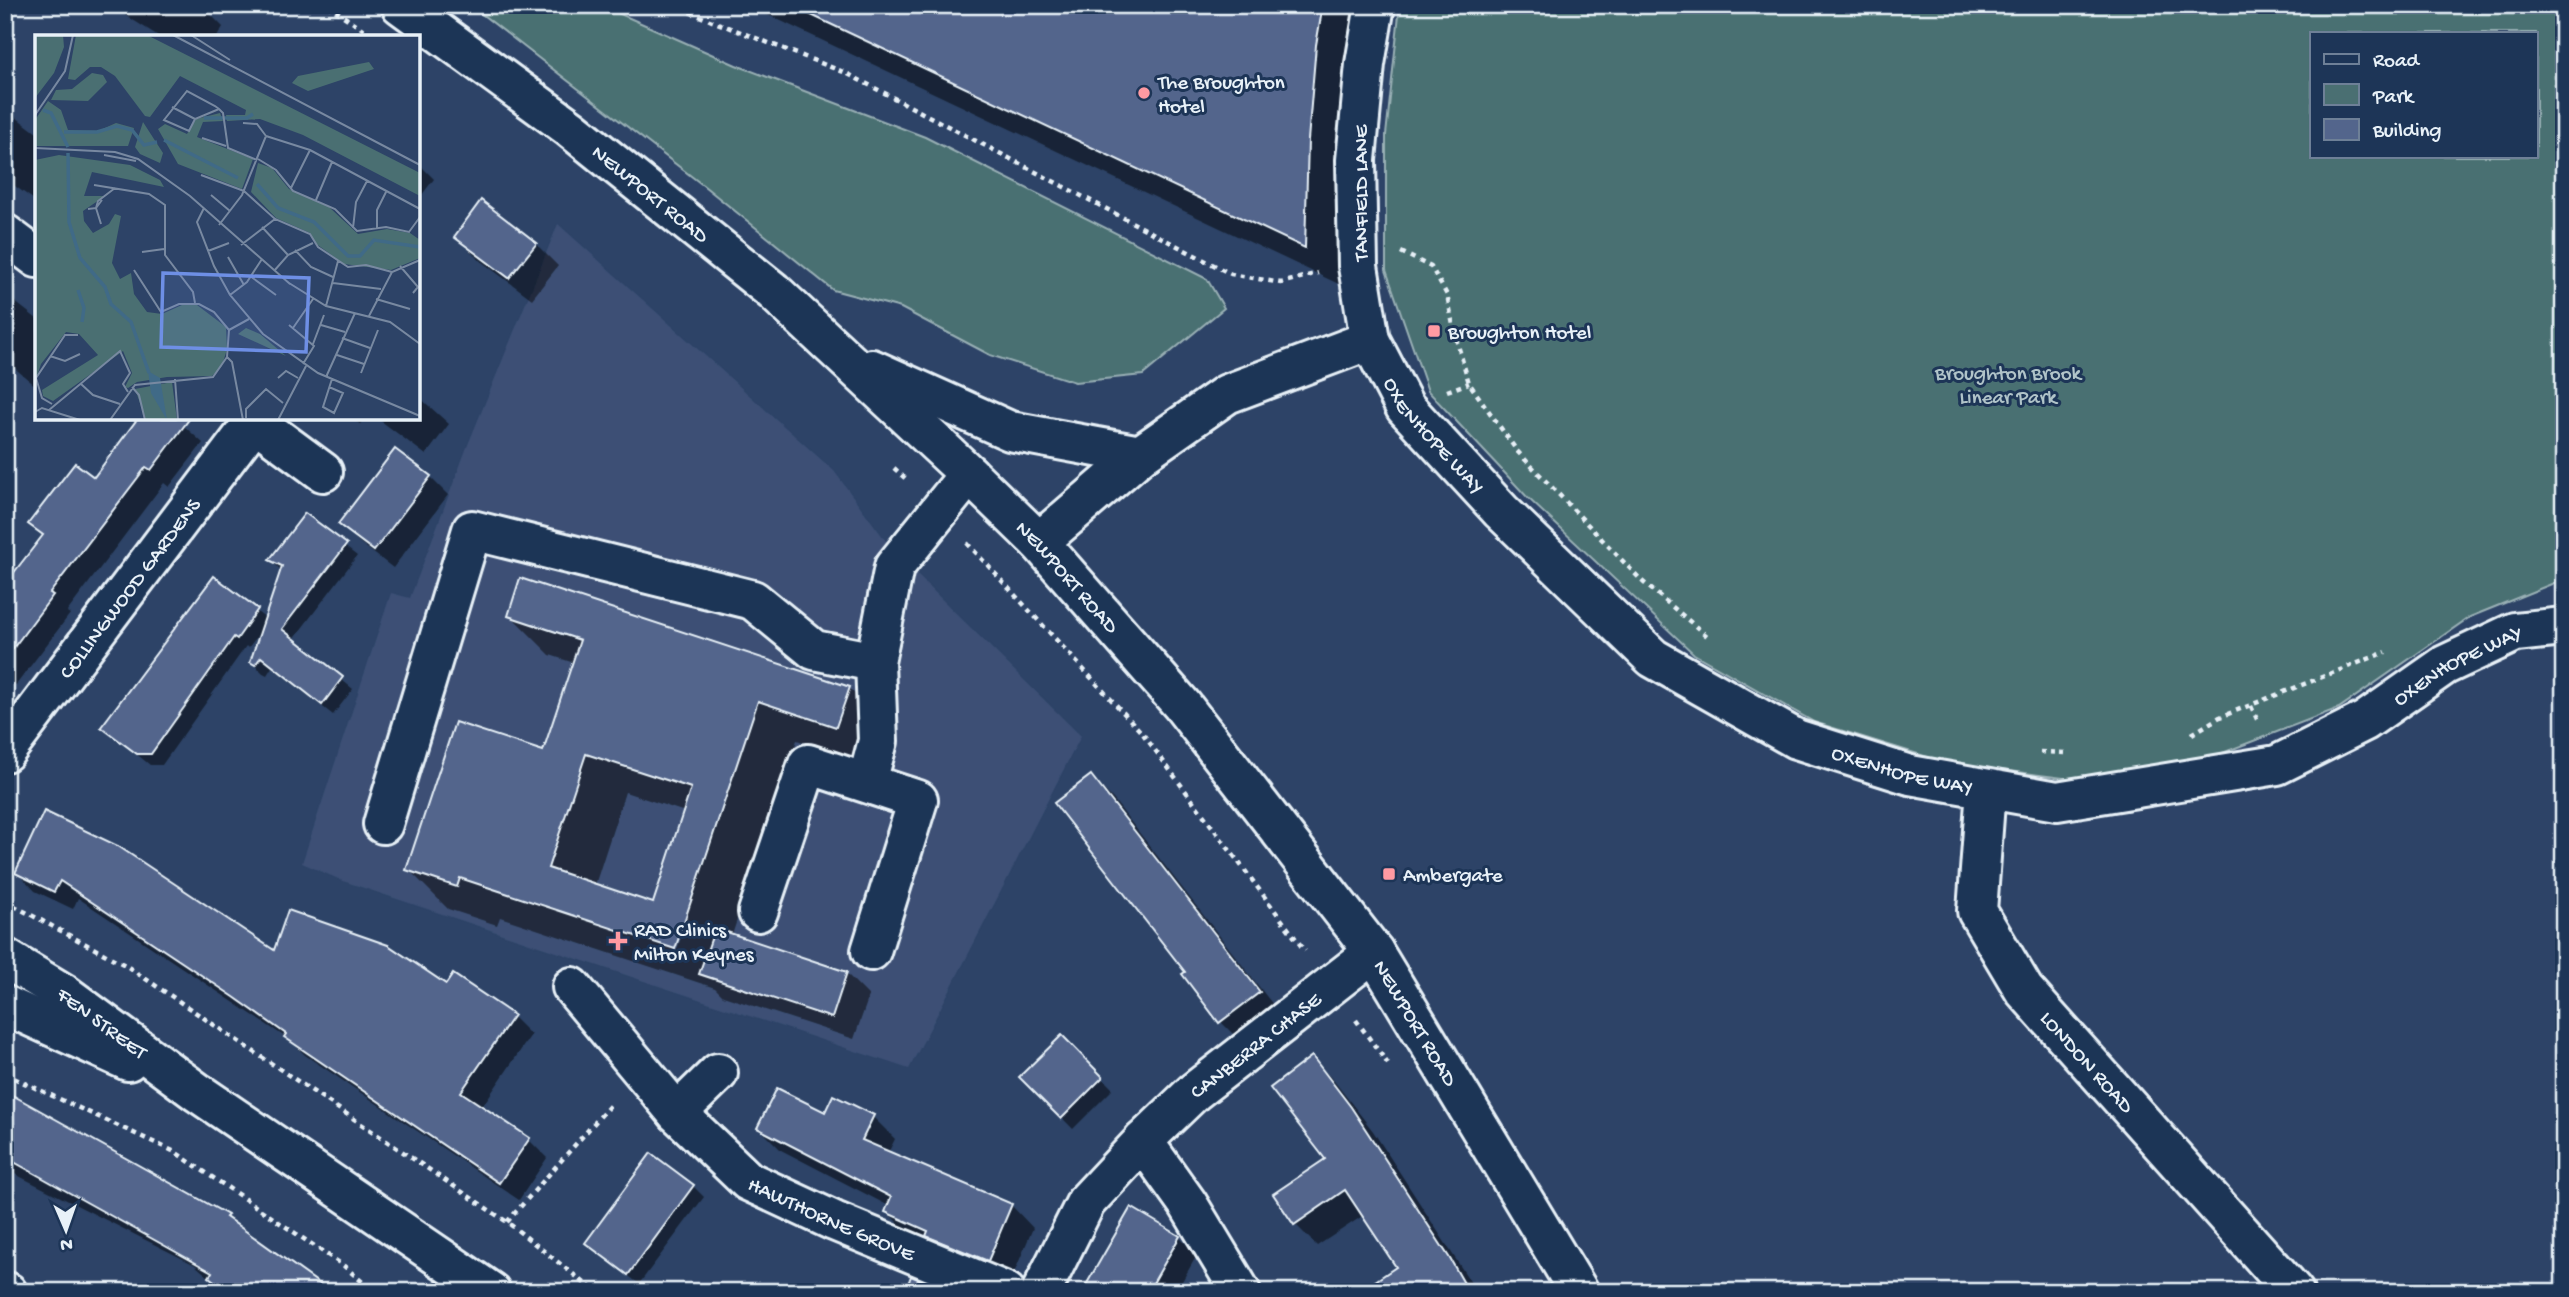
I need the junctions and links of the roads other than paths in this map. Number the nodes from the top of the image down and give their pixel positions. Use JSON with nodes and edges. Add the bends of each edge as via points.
{"nodes":[{"id":1,"x":401,"y":5,"type":"edge"},
{"id":2,"x":1375,"y":5,"type":"edge"},
{"id":3,"x":5,"y":234,"type":"edge"},
{"id":4,"x":35,"y":256,"type":"edge"},
{"id":5,"x":1370,"y":340,"type":"junction"},
{"id":6,"x":842,"y":355,"type":"junction"},
{"id":7,"x":252,"y":420,"type":"edge"},
{"id":8,"x":1140,"y":455,"type":"junction"},
{"id":9,"x":323,"y":472,"type":"dead end"},
{"id":10,"x":970,"y":474,"type":"junction"},
{"id":11,"x":1039,"y":542,"type":"junction"},
{"id":12,"x":2564,"y":627,"type":"edge"},
{"id":13,"x":875,"y":662,"type":"junction"},
{"id":14,"x":5,"y":752,"type":"edge"},
{"id":15,"x":867,"y":782,"type":"junction"},
{"id":16,"x":1986,"y":789,"type":"junction"},
{"id":17,"x":383,"y":824,"type":"dead end"},
{"id":18,"x":758,"y":912,"type":"dead end"},
{"id":19,"x":871,"y":951,"type":"dead end"},
{"id":20,"x":1374,"y":952,"type":"junction"},
{"id":21,"x":5,"y":958,"type":"edge"},
{"id":22,"x":572,"y":987,"type":"dead end"},
{"id":23,"x":5,"y":1005,"type":"edge"},
{"id":24,"x":718,"y":1073,"type":"dead end"},
{"id":25,"x":197,"y":1092,"type":"junction"},
{"id":26,"x":677,"y":1113,"type":"junction"},
{"id":27,"x":1143,"y":1141,"type":"junction"},
{"id":28,"x":339,"y":1187,"type":"junction"},
{"id":29,"x":448,"y":1292,"type":"edge"},
{"id":30,"x":491,"y":1292,"type":"edge"},
{"id":31,"x":1006,"y":1292,"type":"edge"},
{"id":32,"x":1041,"y":1292,"type":"edge"},
{"id":33,"x":1241,"y":1292,"type":"edge"},
{"id":34,"x":1579,"y":1292,"type":"edge"},
{"id":35,"x":2294,"y":1292,"type":"edge"}],
"edges":[{"from":1,"to":6,"type":"street","name":"NEWPORT ROAD","via":[[570,128],[773,291]]},
{"from":2,"to":5,"type":"street","name":"TANFIELD LANE","via":[[1356,160],[1359,266]]},
{"from":3,"to":4,"type":"street"},
{"from":5,"to":8,"type":"street","via":[[1227,394]]},
{"from":5,"to":16,"type":"street","name":"OXENHOPE WAY","via":[[1414,420],[1653,658],[1796,739],[1910,775]]},
{"from":6,"to":8,"type":"street","via":[[1010,431]]},
{"from":6,"to":10,"type":"street","name":"NEWPORT ROAD"},
{"from":7,"to":9,"type":"street","name":"COLLINGWOOD GARDENS"},
{"from":7,"to":14,"type":"street","name":"COLLINGWOOD GARDENS"},
{"from":8,"to":11,"type":"street"},
{"from":10,"to":11,"type":"street","name":"NEWPORT ROAD"},
{"from":10,"to":13,"type":"street","via":[[894,568]]},
{"from":11,"to":20,"type":"street","name":"NEWPORT ROAD","via":[[1182,705]]},
{"from":12,"to":16,"type":"street","name":"OXENHOPE WAY","via":[[2515,632],[2445,665],[2365,720],[2277,765],[2057,801]]},
{"from":13,"to":15,"type":"street","via":[[878,741]]},
{"from":13,"to":17,"type":"street","via":[[814,650],[753,600],[472,530]]},
{"from":15,"to":18,"type":"street","via":[[808,764]]},
{"from":15,"to":19,"type":"street","via":[[918,800]]},
{"from":16,"to":35,"type":"street","name":"LONDON ROAD","via":[[1977,911],[2024,990]]},
{"from":20,"to":27,"type":"street","name":"CANBERRA CHASE","via":[[1194,1092]]},
{"from":20,"to":34,"type":"street","name":"NEWPORT ROAD"},
{"from":21,"to":25,"type":"street","name":"FEN STREET","via":[[63,993]]},
{"from":22,"to":26,"type":"street","name":"HAWTHORNE GROVE"},
{"from":23,"to":25,"type":"street","name":"FEN STREET"},
{"from":24,"to":26,"type":"street"},
{"from":25,"to":28,"type":"street","name":"FEN STREET"},
{"from":26,"to":31,"type":"street","name":"HAWTHORNE GROVE","via":[[748,1181]]},
{"from":27,"to":32,"type":"street","name":"CANBERRA CHASE","via":[[1086,1202]]},
{"from":27,"to":33,"type":"street"},
{"from":28,"to":29,"type":"street","name":"FEN STREET"},
{"from":28,"to":30,"type":"street","name":"FEN STREET"}]}
